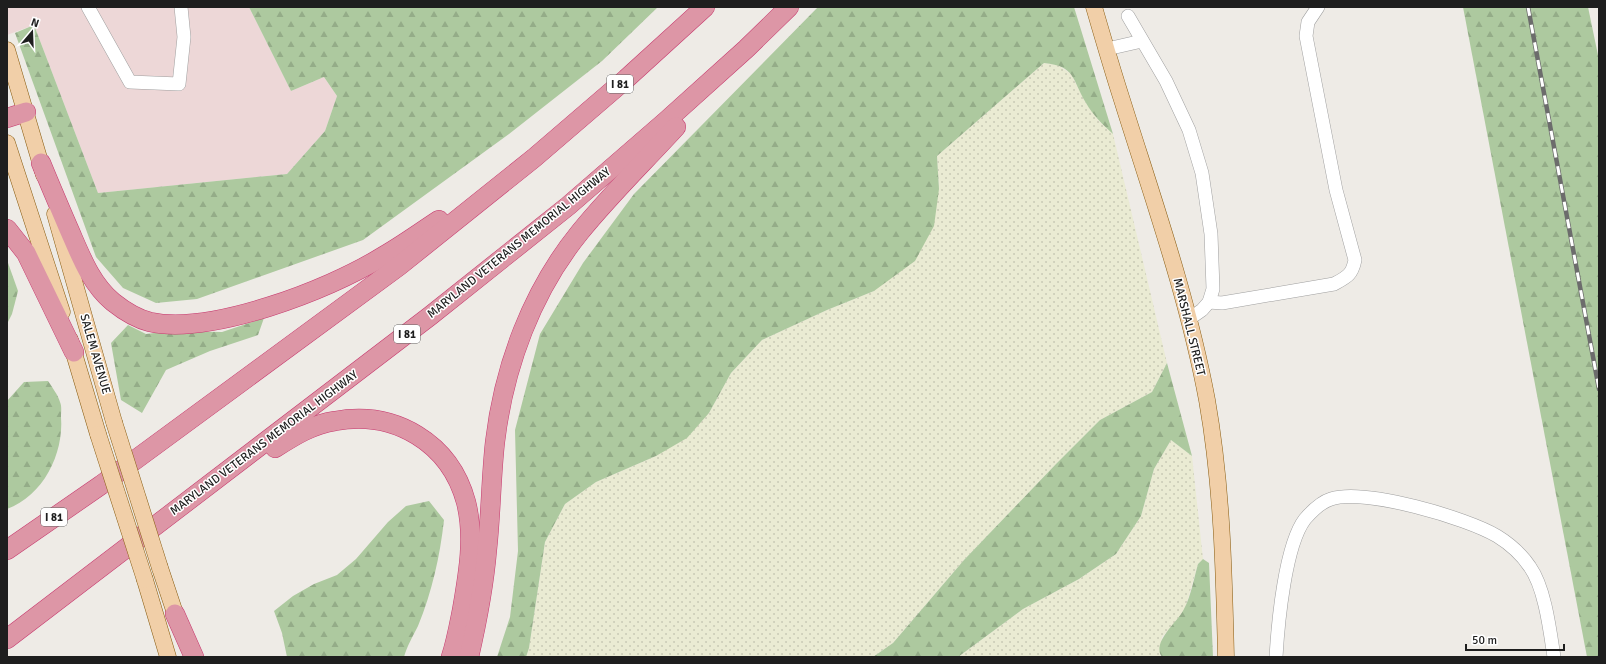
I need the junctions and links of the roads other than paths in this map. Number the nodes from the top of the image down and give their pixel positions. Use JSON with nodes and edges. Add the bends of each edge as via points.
{"nodes":[{"id":1,"x":88,"y":7,"type":"edge"},
{"id":2,"x":181,"y":7,"type":"edge"},
{"id":3,"x":705,"y":7,"type":"edge"},
{"id":4,"x":790,"y":7,"type":"edge"},
{"id":5,"x":1094,"y":7,"type":"edge"},
{"id":6,"x":1318,"y":7,"type":"edge"},
{"id":7,"x":1128,"y":16,"type":"dead end"},
{"id":8,"x":1142,"y":41,"type":"junction"},
{"id":9,"x":746,"y":49,"type":"junction"},
{"id":10,"x":1106,"y":49,"type":"junction"},
{"id":11,"x":7,"y":50,"type":"edge"},
{"id":12,"x":26,"y":112,"type":"junction"},
{"id":13,"x":7,"y":118,"type":"edge"},
{"id":14,"x":7,"y":143,"type":"edge"},
{"id":15,"x":534,"y":158,"type":"junction"},
{"id":16,"x":41,"y":163,"type":"junction"},
{"id":17,"x":7,"y":229,"type":"edge"},
{"id":18,"x":1209,"y":302,"type":"junction"},
{"id":19,"x":1189,"y":319,"type":"junction"},
{"id":20,"x":74,"y":352,"type":"junction"},
{"id":21,"x":101,"y":485,"type":"junction"},
{"id":22,"x":168,"y":517,"type":"junction"},
{"id":23,"x":7,"y":536,"type":"edge"},
{"id":24,"x":7,"y":550,"type":"edge"},
{"id":25,"x":175,"y":614,"type":"junction"},
{"id":26,"x":7,"y":639,"type":"edge"},
{"id":27,"x":168,"y":657,"type":"edge"},
{"id":28,"x":189,"y":657,"type":"edge"},
{"id":29,"x":194,"y":657,"type":"edge"},
{"id":30,"x":451,"y":657,"type":"edge"},
{"id":31,"x":469,"y":657,"type":"edge"},
{"id":32,"x":1226,"y":657,"type":"edge"},
{"id":33,"x":1276,"y":657,"type":"edge"},
{"id":34,"x":1554,"y":657,"type":"edge"}],
"edges":[{"from":1,"to":2,"type":"lane","via":[[130,82],[179,84],[184,37]]},
{"from":3,"to":15,"type":"highway","number":"I 81"},
{"from":4,"to":9,"type":"highway","name":"MARYLAND VETERANS MEMORIAL HIGHWAY","number":"I 81"},
{"from":5,"to":10,"type":"main road","name":"MARSHALL STREET"},
{"from":6,"to":18,"type":"lane","via":[[1308,22],[1306,36],[1336,190],[1355,260],[1353,270],[1347,278],[1334,284],[1222,303]]},
{"from":7,"to":8,"type":"lane"},
{"from":8,"to":10,"type":"lane"},
{"from":8,"to":18,"type":"lane","via":[[1166,81],[1189,130],[1202,173],[1210,234],[1213,289]]},
{"from":9,"to":22,"type":"highway","name":"MARYLAND VETERANS MEMORIAL HIGHWAY","number":"I 81","via":[[568,206],[430,316]]},
{"from":9,"to":31,"type":"highway","via":[[580,232],[536,299],[521,335],[500,407],[483,586]]},
{"from":10,"to":19,"type":"main road","name":"MARSHALL STREET"},
{"from":11,"to":12,"type":"main road","name":"SALEM AVENUE"},
{"from":12,"to":13,"type":"highway"},
{"from":12,"to":16,"type":"main road","name":"SALEM AVENUE"},
{"from":14,"to":20,"type":"main road","name":"SALEM AVENUE"},
{"from":15,"to":16,"type":"highway","via":[[380,259],[328,285],[277,304],[227,318],[171,324],[149,322],[129,313],[99,288],[86,269]]},
{"from":15,"to":21,"type":"highway","number":"I 81","via":[[399,266]]},
{"from":16,"to":25,"type":"main road","name":"SALEM AVENUE","bridge":true,"via":[[114,422]]},
{"from":17,"to":20,"type":"highway","via":[[26,253]]},
{"from":18,"to":19,"type":"lane"},
{"from":19,"to":32,"type":"main road","name":"MARSHALL STREET","via":[[1207,400],[1218,479]]},
{"from":20,"to":27,"type":"main road","name":"SALEM AVENUE","bridge":true},
{"from":21,"to":23,"type":"highway"},
{"from":21,"to":24,"type":"highway","number":"I 81"},
{"from":22,"to":26,"type":"highway","name":"MARYLAND VETERANS MEMORIAL HIGHWAY","number":"I 81"},
{"from":22,"to":30,"type":"highway","via":[[295,436],[316,426],[335,421],[368,420],[401,427],[421,436],[438,451],[460,484],[470,524],[466,586]]},
{"from":25,"to":28,"type":"main road","name":"SALEM AVENUE"},
{"from":25,"to":29,"type":"highway"},
{"from":33,"to":34,"type":"lane","via":[[1288,566],[1296,534],[1317,507],[1332,499],[1355,497],[1379,499],[1468,522],[1497,536],[1514,548],[1531,568],[1543,594]]}]}
